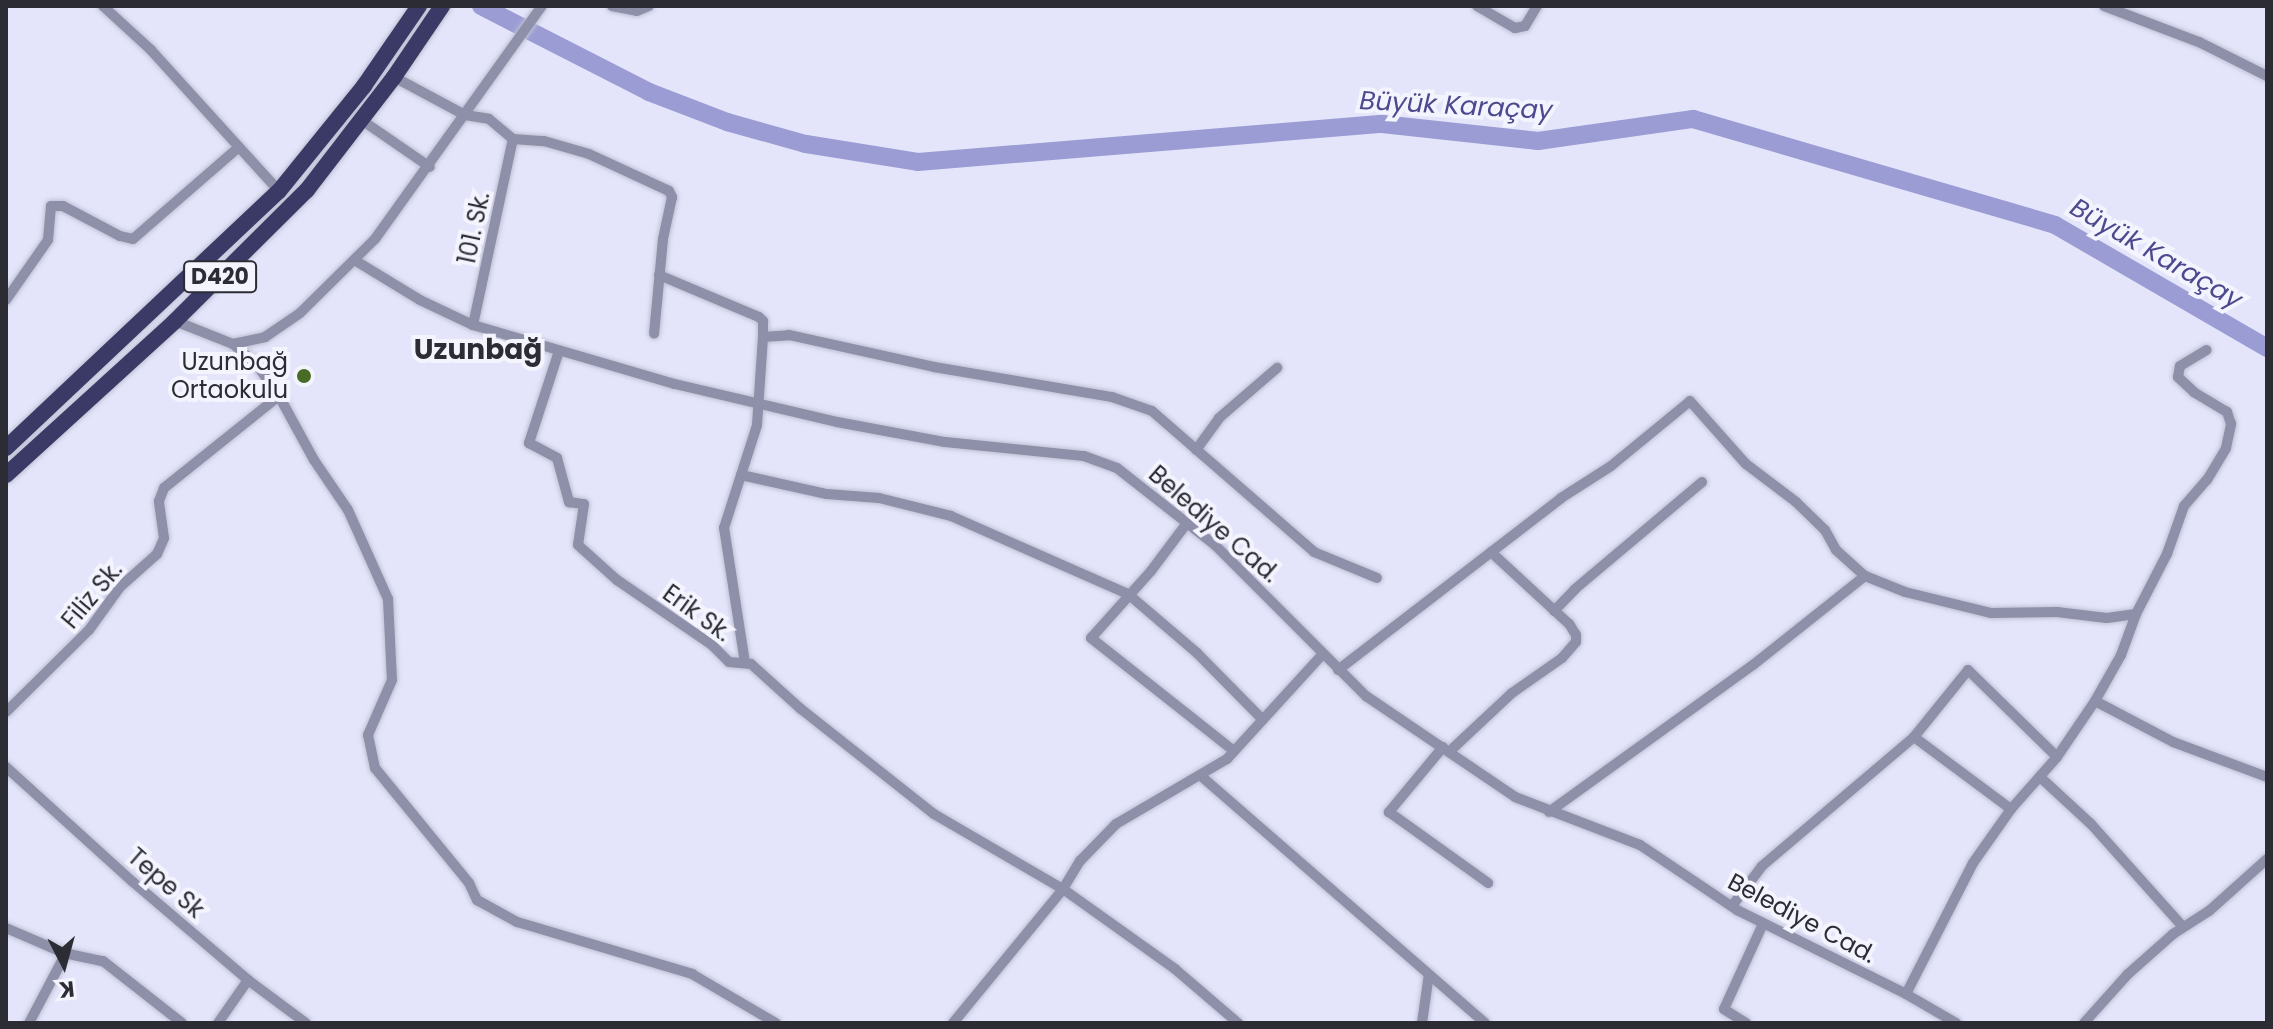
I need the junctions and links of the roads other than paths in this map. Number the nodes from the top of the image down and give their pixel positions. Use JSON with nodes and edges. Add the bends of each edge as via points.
{"nodes":[{"id":1,"x":103,"y":6,"type":"edge"},
{"id":2,"x":419,"y":6,"type":"edge"},
{"id":3,"x":442,"y":6,"type":"edge"},
{"id":4,"x":542,"y":6,"type":"edge"},
{"id":5,"x":612,"y":6,"type":"edge"},
{"id":6,"x":649,"y":6,"type":"edge"},
{"id":7,"x":1477,"y":6,"type":"edge"},
{"id":8,"x":1537,"y":6,"type":"edge"},
{"id":9,"x":2104,"y":6,"type":"edge"},
{"id":10,"x":2267,"y":76,"type":"edge"},
{"id":11,"x":394,"y":77,"type":"junction"},
{"id":12,"x":465,"y":115,"type":"junction"},
{"id":13,"x":363,"y":121,"type":"junction"},
{"id":14,"x":513,"y":139,"type":"junction"},
{"id":15,"x":239,"y":147,"type":"junction"},
{"id":16,"x":430,"y":167,"type":"junction"},
{"id":17,"x":279,"y":191,"type":"junction"},
{"id":18,"x":356,"y":261,"type":"junction"},
{"id":19,"x":659,"y":275,"type":"junction"},
{"id":20,"x":6,"y":300,"type":"edge"},
{"id":21,"x":175,"y":321,"type":"junction"},
{"id":22,"x":473,"y":325,"type":"junction"},
{"id":23,"x":654,"y":334,"type":"dead end"},
{"id":24,"x":763,"y":337,"type":"junction"},
{"id":25,"x":233,"y":344,"type":"junction"},
{"id":26,"x":2207,"y":350,"type":"dead end"},
{"id":27,"x":559,"y":351,"type":"junction"},
{"id":28,"x":1277,"y":368,"type":"dead end"},
{"id":29,"x":279,"y":396,"type":"junction"},
{"id":30,"x":759,"y":403,"type":"junction"},
{"id":31,"x":6,"y":448,"type":"edge"},
{"id":32,"x":1196,"y":450,"type":"junction"},
{"id":33,"x":6,"y":475,"type":"edge"},
{"id":34,"x":741,"y":475,"type":"junction"},
{"id":35,"x":1702,"y":482,"type":"dead end"},
{"id":36,"x":1187,"y":523,"type":"junction"},
{"id":37,"x":1491,"y":552,"type":"junction"},
{"id":38,"x":1865,"y":576,"type":"junction"},
{"id":39,"x":1377,"y":578,"type":"dead end"},
{"id":40,"x":1128,"y":594,"type":"junction"},
{"id":41,"x":1554,"y":611,"type":"junction"},
{"id":42,"x":2136,"y":614,"type":"junction"},
{"id":43,"x":1322,"y":655,"type":"junction"},
{"id":44,"x":745,"y":663,"type":"junction"},
{"id":45,"x":1338,"y":670,"type":"junction"},
{"id":46,"x":2095,"y":701,"type":"junction"},
{"id":47,"x":6,"y":712,"type":"edge"},
{"id":48,"x":1262,"y":719,"type":"junction"},
{"id":49,"x":1914,"y":737,"type":"junction"},
{"id":50,"x":1446,"y":749,"type":"junction"},
{"id":51,"x":1234,"y":751,"type":"junction"},
{"id":52,"x":2057,"y":757,"type":"junction"},
{"id":53,"x":6,"y":767,"type":"edge"},
{"id":54,"x":1201,"y":776,"type":"junction"},
{"id":55,"x":2040,"y":777,"type":"junction"},
{"id":56,"x":2267,"y":777,"type":"edge"},
{"id":57,"x":2011,"y":809,"type":"junction"},
{"id":58,"x":1549,"y":812,"type":"junction"},
{"id":59,"x":2267,"y":859,"type":"edge"},
{"id":60,"x":1488,"y":883,"type":"dead end"},
{"id":61,"x":1063,"y":889,"type":"junction"},
{"id":62,"x":1732,"y":906,"type":"junction"},
{"id":63,"x":1763,"y":924,"type":"junction"},
{"id":64,"x":2183,"y":927,"type":"junction"},
{"id":65,"x":6,"y":928,"type":"edge"},
{"id":66,"x":66,"y":953,"type":"junction"},
{"id":67,"x":1429,"y":974,"type":"junction"},
{"id":68,"x":248,"y":980,"type":"junction"},
{"id":69,"x":1906,"y":994,"type":"junction"},
{"id":70,"x":1950,"y":1022,"type":"edge"},
{"id":71,"x":29,"y":1023,"type":"edge"},
{"id":72,"x":182,"y":1023,"type":"edge"},
{"id":73,"x":218,"y":1023,"type":"edge"},
{"id":74,"x":306,"y":1023,"type":"edge"},
{"id":75,"x":776,"y":1023,"type":"edge"},
{"id":76,"x":953,"y":1023,"type":"edge"},
{"id":77,"x":1238,"y":1023,"type":"edge"},
{"id":78,"x":1422,"y":1023,"type":"edge"},
{"id":79,"x":1485,"y":1023,"type":"edge"},
{"id":80,"x":1746,"y":1023,"type":"edge"},
{"id":81,"x":2084,"y":1023,"type":"edge"}],
"edges":[{"from":1,"to":15,"type":"street","via":[[151,50]]},
{"from":2,"to":17,"type":"highway","via":[[323,140]]},
{"from":3,"to":11,"type":"highway","number":"D420"},
{"from":4,"to":12,"type":"street"},
{"from":5,"to":6,"type":"street","via":[[637,11]]},
{"from":7,"to":8,"type":"street","via":[[1515,28],[1525,26]]},
{"from":9,"to":10,"type":"street","via":[[2199,42]]},
{"from":11,"to":12,"type":"street"},
{"from":11,"to":13,"type":"highway","number":"D420"},
{"from":12,"to":14,"type":"street","via":[[489,119]]},
{"from":12,"to":16,"type":"street"},
{"from":13,"to":16,"type":"street"},
{"from":13,"to":21,"type":"highway","number":"D420","via":[[307,190]]},
{"from":14,"to":19,"type":"street","via":[[544,141],[589,154],[669,191]]},
{"from":14,"to":22,"type":"street","name":"101. Sk."},
{"from":15,"to":17,"type":"street"},
{"from":15,"to":20,"type":"street","via":[[133,239],[63,206],[51,206],[48,240]]},
{"from":16,"to":18,"type":"street"},
{"from":17,"to":31,"type":"highway"},
{"from":18,"to":22,"type":"street","name":"Belediye Cad."},
{"from":18,"to":25,"type":"street","via":[[300,313],[265,337]]},
{"from":19,"to":23,"type":"street"},
{"from":19,"to":24,"type":"street","via":[[759,317]]},
{"from":21,"to":25,"type":"street"},
{"from":21,"to":33,"type":"highway","number":"D420"},
{"from":22,"to":27,"type":"street","name":"Belediye Cad."},
{"from":24,"to":30,"type":"street"},
{"from":24,"to":32,"type":"street","via":[[789,335],[934,367],[1112,397],[1152,411]]},
{"from":25,"to":29,"type":"street","via":[[257,365]]},
{"from":26,"to":42,"type":"street","via":[[2180,366],[2178,377],[2227,412],[2231,437],[2207,480],[2184,506]]},
{"from":27,"to":30,"type":"street","name":"Belediye Cad."},
{"from":27,"to":44,"type":"street","name":"Erik Sk.","via":[[529,443],[557,458],[569,502],[584,504],[578,545],[729,662]]},
{"from":28,"to":32,"type":"street","via":[[1219,418]]},
{"from":29,"to":47,"type":"street","name":"Filiz Sk.","via":[[164,488],[159,501],[164,538],[157,554]]},
{"from":29,"to":75,"type":"street","via":[[348,510],[388,599],[392,680],[368,735],[375,768],[469,883],[477,900],[517,922],[692,974]]},
{"from":30,"to":34,"type":"street"},
{"from":30,"to":36,"type":"street","name":"Belediye Cad.","via":[[945,442],[1084,456],[1117,468]]},
{"from":32,"to":39,"type":"street","via":[[1314,552]]},
{"from":34,"to":40,"type":"street","via":[[951,516]]},
{"from":34,"to":44,"type":"street","via":[[724,528]]},
{"from":35,"to":41,"type":"street"},
{"from":36,"to":40,"type":"street"},
{"from":36,"to":43,"type":"street","name":"Belediye Cad.","via":[[1250,579]]},
{"from":37,"to":38,"type":"street","via":[[1611,466],[1690,401],[1746,464],[1805,511],[1849,565]]},
{"from":37,"to":41,"type":"street"},
{"from":37,"to":45,"type":"street"},
{"from":38,"to":42,"type":"street","via":[[1905,592],[1991,613],[2046,611],[2107,618]]},
{"from":38,"to":58,"type":"street","via":[[1753,665]]},
{"from":40,"to":48,"type":"street"},
{"from":40,"to":51,"type":"street","via":[[1091,638]]},
{"from":41,"to":50,"type":"street","via":[[1576,635],[1572,650]]},
{"from":42,"to":46,"type":"street"},
{"from":43,"to":45,"type":"street","name":"Belediye Cad."},
{"from":43,"to":48,"type":"street"},
{"from":44,"to":61,"type":"street","name":"Erik Sk.","via":[[934,814]]},
{"from":45,"to":50,"type":"street","name":"Belediye Cad.","via":[[1366,696]]},
{"from":46,"to":52,"type":"street"},
{"from":46,"to":56,"type":"street","via":[[2173,742]]},
{"from":48,"to":51,"type":"street"},
{"from":49,"to":52,"type":"street","via":[[1968,670]]},
{"from":49,"to":57,"type":"street"},
{"from":49,"to":62,"type":"street","via":[[1762,866]]},
{"from":50,"to":58,"type":"street","name":"Belediye Cad.","via":[[1515,797]]},
{"from":50,"to":60,"type":"street","via":[[1389,812]]},
{"from":51,"to":54,"type":"street"},
{"from":52,"to":55,"type":"street"},
{"from":53,"to":68,"type":"street","name":"Tepe Sk"},
{"from":54,"to":61,"type":"street","via":[[1116,824],[1080,861]]},
{"from":54,"to":67,"type":"street"},
{"from":55,"to":57,"type":"street"},
{"from":55,"to":64,"type":"street","via":[[2091,824]]},
{"from":57,"to":69,"type":"street","via":[[1973,863]]},
{"from":58,"to":62,"type":"street","name":"Belediye Cad.","via":[[1640,845]]},
{"from":59,"to":64,"type":"street"},
{"from":61,"to":76,"type":"street"},
{"from":61,"to":77,"type":"street","name":"Erik Sk.","via":[[1175,969]]},
{"from":62,"to":63,"type":"street","name":"Belediye Cad."},
{"from":63,"to":69,"type":"street","name":"Belediye Cad."},
{"from":63,"to":80,"type":"street","via":[[1724,1009]]},
{"from":64,"to":81,"type":"street","via":[[2128,974]]},
{"from":65,"to":66,"type":"street"},
{"from":66,"to":71,"type":"street"},
{"from":66,"to":72,"type":"street","via":[[103,961]]},
{"from":67,"to":78,"type":"street"},
{"from":67,"to":79,"type":"street"},
{"from":68,"to":73,"type":"street"},
{"from":68,"to":74,"type":"street","name":"Tepe Sk"},
{"from":69,"to":70,"type":"street","name":"Belediye Cad."}]}
